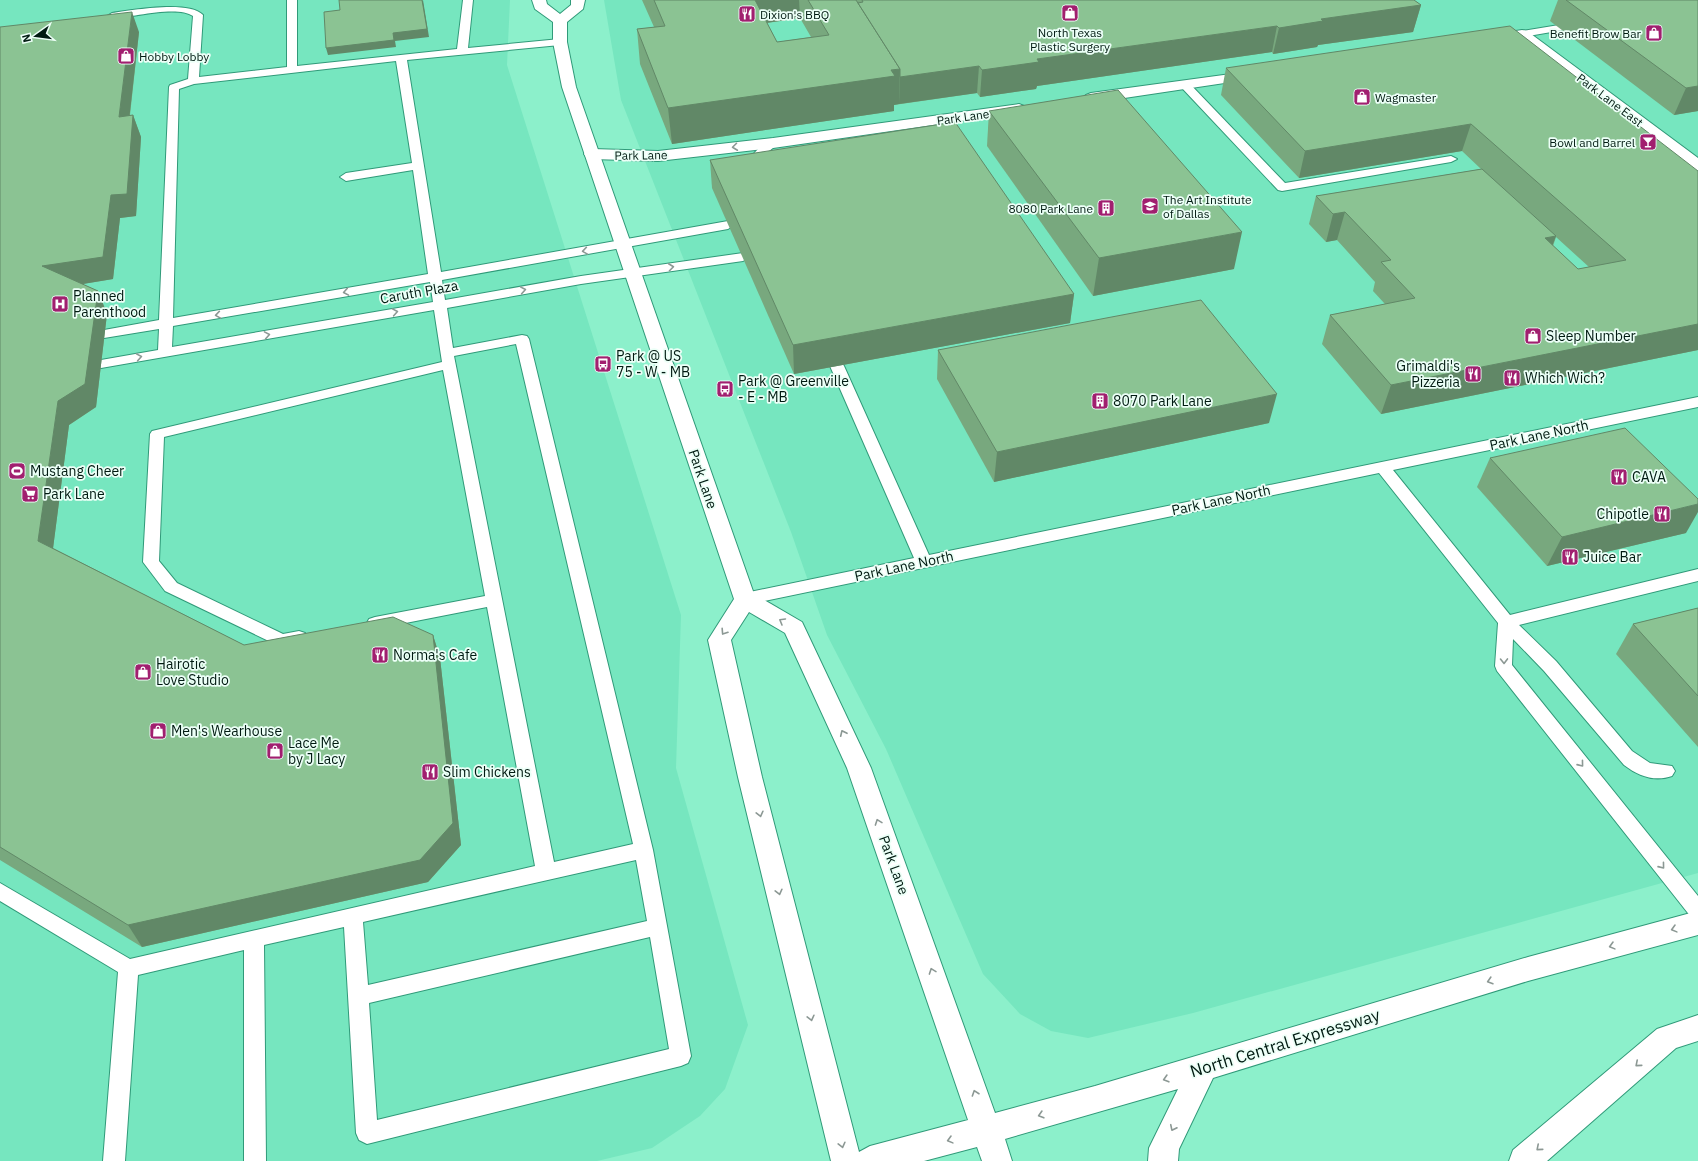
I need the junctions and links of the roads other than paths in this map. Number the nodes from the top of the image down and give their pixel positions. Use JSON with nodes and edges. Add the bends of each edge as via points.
{"nodes":[{"id":1,"x":292,"y":0,"type":"edge"},
{"id":2,"x":468,"y":0,"type":"edge"},
{"id":3,"x":539,"y":0,"type":"edge"},
{"id":4,"x":578,"y":0,"type":"edge"},
{"id":5,"x":99,"y":17,"type":"edge"},
{"id":6,"x":560,"y":21,"type":"junction"},
{"id":7,"x":1559,"y":28,"type":"dead end"},
{"id":8,"x":1522,"y":34,"type":"junction"},
{"id":9,"x":1480,"y":40,"type":"edge"},
{"id":10,"x":560,"y":42,"type":"junction"},
{"id":11,"x":462,"y":51,"type":"junction"},
{"id":12,"x":401,"y":57,"type":"junction"},
{"id":13,"x":292,"y":69,"type":"junction"},
{"id":14,"x":1271,"y":72,"type":"edge"},
{"id":15,"x":193,"y":81,"type":"junction"},
{"id":16,"x":1185,"y":85,"type":"junction"},
{"id":17,"x":1075,"y":101,"type":"edge"},
{"id":18,"x":1036,"y":106,"type":"edge"},
{"id":19,"x":773,"y":143,"type":"junction"},
{"id":20,"x":592,"y":154,"type":"junction"},
{"id":21,"x":1451,"y":159,"type":"edge"},
{"id":22,"x":418,"y":166,"type":"junction"},
{"id":23,"x":1698,"y":166,"type":"edge"},
{"id":24,"x":346,"y":177,"type":"dead end"},
{"id":25,"x":749,"y":181,"type":"edge"},
{"id":26,"x":728,"y":225,"type":"edge"},
{"id":27,"x":623,"y":245,"type":"junction"},
{"id":28,"x":743,"y":257,"type":"edge"},
{"id":29,"x":632,"y":272,"type":"junction"},
{"id":30,"x":436,"y":277,"type":"junction"},
{"id":31,"x":441,"y":304,"type":"junction"},
{"id":32,"x":166,"y":324,"type":"junction"},
{"id":33,"x":104,"y":334,"type":"dead end"},
{"id":34,"x":165,"y":352,"type":"junction"},
{"id":35,"x":449,"y":359,"type":"junction"},
{"id":36,"x":101,"y":364,"type":"dead end"},
{"id":37,"x":837,"y":366,"type":"edge"},
{"id":38,"x":1698,"y":402,"type":"edge"},
{"id":39,"x":1382,"y":467,"type":"junction"},
{"id":40,"x":924,"y":562,"type":"junction"},
{"id":41,"x":1698,"y":575,"type":"edge"},
{"id":42,"x":745,"y":599,"type":"junction"},
{"id":43,"x":495,"y":600,"type":"junction"},
{"id":44,"x":1506,"y":622,"type":"junction"},
{"id":45,"x":359,"y":626,"type":"edge"},
{"id":46,"x":312,"y":635,"type":"edge"},
{"id":47,"x":1666,"y":772,"type":"dead end"},
{"id":48,"x":644,"y":850,"type":"junction"},
{"id":49,"x":546,"y":872,"type":"junction"},
{"id":50,"x":0,"y":891,"type":"edge"},
{"id":51,"x":1698,"y":911,"type":"edge"},
{"id":52,"x":353,"y":916,"type":"junction"},
{"id":53,"x":1698,"y":923,"type":"edge"},
{"id":54,"x":658,"y":927,"type":"junction"},
{"id":55,"x":254,"y":939,"type":"junction"},
{"id":56,"x":128,"y":968,"type":"junction"},
{"id":57,"x":358,"y":996,"type":"junction"},
{"id":58,"x":1698,"y":1028,"type":"edge"},
{"id":59,"x":1203,"y":1068,"type":"junction"},
{"id":60,"x":988,"y":1130,"type":"junction"},
{"id":61,"x":114,"y":1161,"type":"edge"},
{"id":62,"x":254,"y":1161,"type":"edge"},
{"id":63,"x":846,"y":1161,"type":"edge"},
{"id":64,"x":870,"y":1161,"type":"edge"},
{"id":65,"x":997,"y":1161,"type":"edge"},
{"id":66,"x":1163,"y":1161,"type":"edge"},
{"id":67,"x":1524,"y":1161,"type":"edge"}],
"edges":[{"from":1,"to":13,"type":"lane"},
{"from":2,"to":11,"type":"lane"},
{"from":3,"to":6,"type":"main road","via":[[540,6]]},
{"from":4,"to":6,"type":"main road","via":[[578,6]]},
{"from":5,"to":15,"type":"lane","via":[[176,8],[191,10],[198,16]]},
{"from":6,"to":10,"type":"main road","name":"Park Lane"},
{"from":7,"to":8,"type":"lane"},
{"from":8,"to":9,"type":"main road"},
{"from":8,"to":23,"type":"main road","name":"Park Lane East"},
{"from":10,"to":11,"type":"lane"},
{"from":10,"to":20,"type":"main road","name":"Park Lane","via":[[569,87]]},
{"from":11,"to":12,"type":"lane"},
{"from":12,"to":13,"type":"lane"},
{"from":12,"to":22,"type":"lane"},
{"from":13,"to":15,"type":"lane"},
{"from":14,"to":16,"type":"main road"},
{"from":15,"to":32,"type":"lane","via":[[174,87]]},
{"from":16,"to":17,"type":"main road"},
{"from":16,"to":21,"type":"lane","via":[[1282,188]]},
{"from":18,"to":19,"type":"main road","name":"Park Lane","via":[[891,133]]},
{"from":19,"to":20,"type":"main road","name":"Park Lane","one_way":true,"via":[[658,156]]},
{"from":19,"to":25,"type":"lane","via":[[759,154],[748,170]]},
{"from":20,"to":27,"type":"main road","name":"Park Lane"},
{"from":22,"to":24,"type":"lane"},
{"from":22,"to":30,"type":"lane"},
{"from":26,"to":27,"type":"lane","name":"Caruth Plaza"},
{"from":27,"to":29,"type":"main road","name":"Park Lane"},
{"from":27,"to":30,"type":"lane","name":"Caruth Plaza","one_way":true},
{"from":29,"to":28,"type":"lane","name":"Caruth Plaza","one_way":true},
{"from":31,"to":29,"type":"lane","name":"Caruth Plaza","one_way":true},
{"from":29,"to":42,"type":"main road","name":"Park Lane"},
{"from":30,"to":31,"type":"lane"},
{"from":30,"to":32,"type":"lane","name":"Caruth Plaza","one_way":true},
{"from":34,"to":31,"type":"lane","name":"Caruth Plaza","one_way":true},
{"from":31,"to":35,"type":"lane"},
{"from":32,"to":33,"type":"lane","name":"Caruth Plaza"},
{"from":32,"to":34,"type":"lane"},
{"from":36,"to":34,"type":"lane","name":"Caruth Plaza","one_way":true},
{"from":35,"to":43,"type":"lane"},
{"from":35,"to":46,"type":"lane","via":[[157,434],[151,562],[171,587],[281,640]]},
{"from":35,"to":48,"type":"lane","via":[[522,339]]},
{"from":37,"to":40,"type":"lane"},
{"from":38,"to":39,"type":"lane","name":"Park Lane North"},
{"from":39,"to":40,"type":"lane","name":"Park Lane North"},
{"from":39,"to":44,"type":"lane"},
{"from":40,"to":42,"type":"lane","name":"Park Lane North"},
{"from":41,"to":44,"type":"lane"},
{"from":60,"to":42,"type":"main road","name":"Park Lane","one_way":true,"via":[[859,768],[794,628]]},
{"from":42,"to":63,"type":"main road","one_way":true,"via":[[719,640],[750,777]]},
{"from":43,"to":45,"type":"lane"},
{"from":43,"to":49,"type":"lane"},
{"from":44,"to":47,"type":"lane","via":[[1550,666],[1626,756],[1637,766],[1648,771]]},
{"from":44,"to":51,"type":"lane","one_way":true,"via":[[1503,666]]},
{"from":48,"to":49,"type":"lane"},
{"from":48,"to":54,"type":"lane"},
{"from":49,"to":52,"type":"lane"},
{"from":50,"to":56,"type":"lane"},
{"from":52,"to":55,"type":"lane"},
{"from":52,"to":57,"type":"lane"},
{"from":53,"to":59,"type":"main road","name":"North Central Expressway","one_way":true,"via":[[1528,969]]},
{"from":54,"to":57,"type":"lane"},
{"from":54,"to":57,"type":"lane","via":[[681,1056],[367,1133]]},
{"from":55,"to":56,"type":"lane"},
{"from":55,"to":62,"type":"lane"},
{"from":56,"to":61,"type":"lane"},
{"from":58,"to":67,"type":"main road","one_way":true,"via":[[1667,1038]]},
{"from":59,"to":60,"type":"main road","name":"North Central Expressway","one_way":true},
{"from":59,"to":66,"type":"main road","one_way":true,"via":[[1164,1148]]},
{"from":60,"to":64,"type":"main road","name":"North Central Expressway","one_way":true},
{"from":60,"to":65,"type":"main road","name":"Park Lane"}]}
